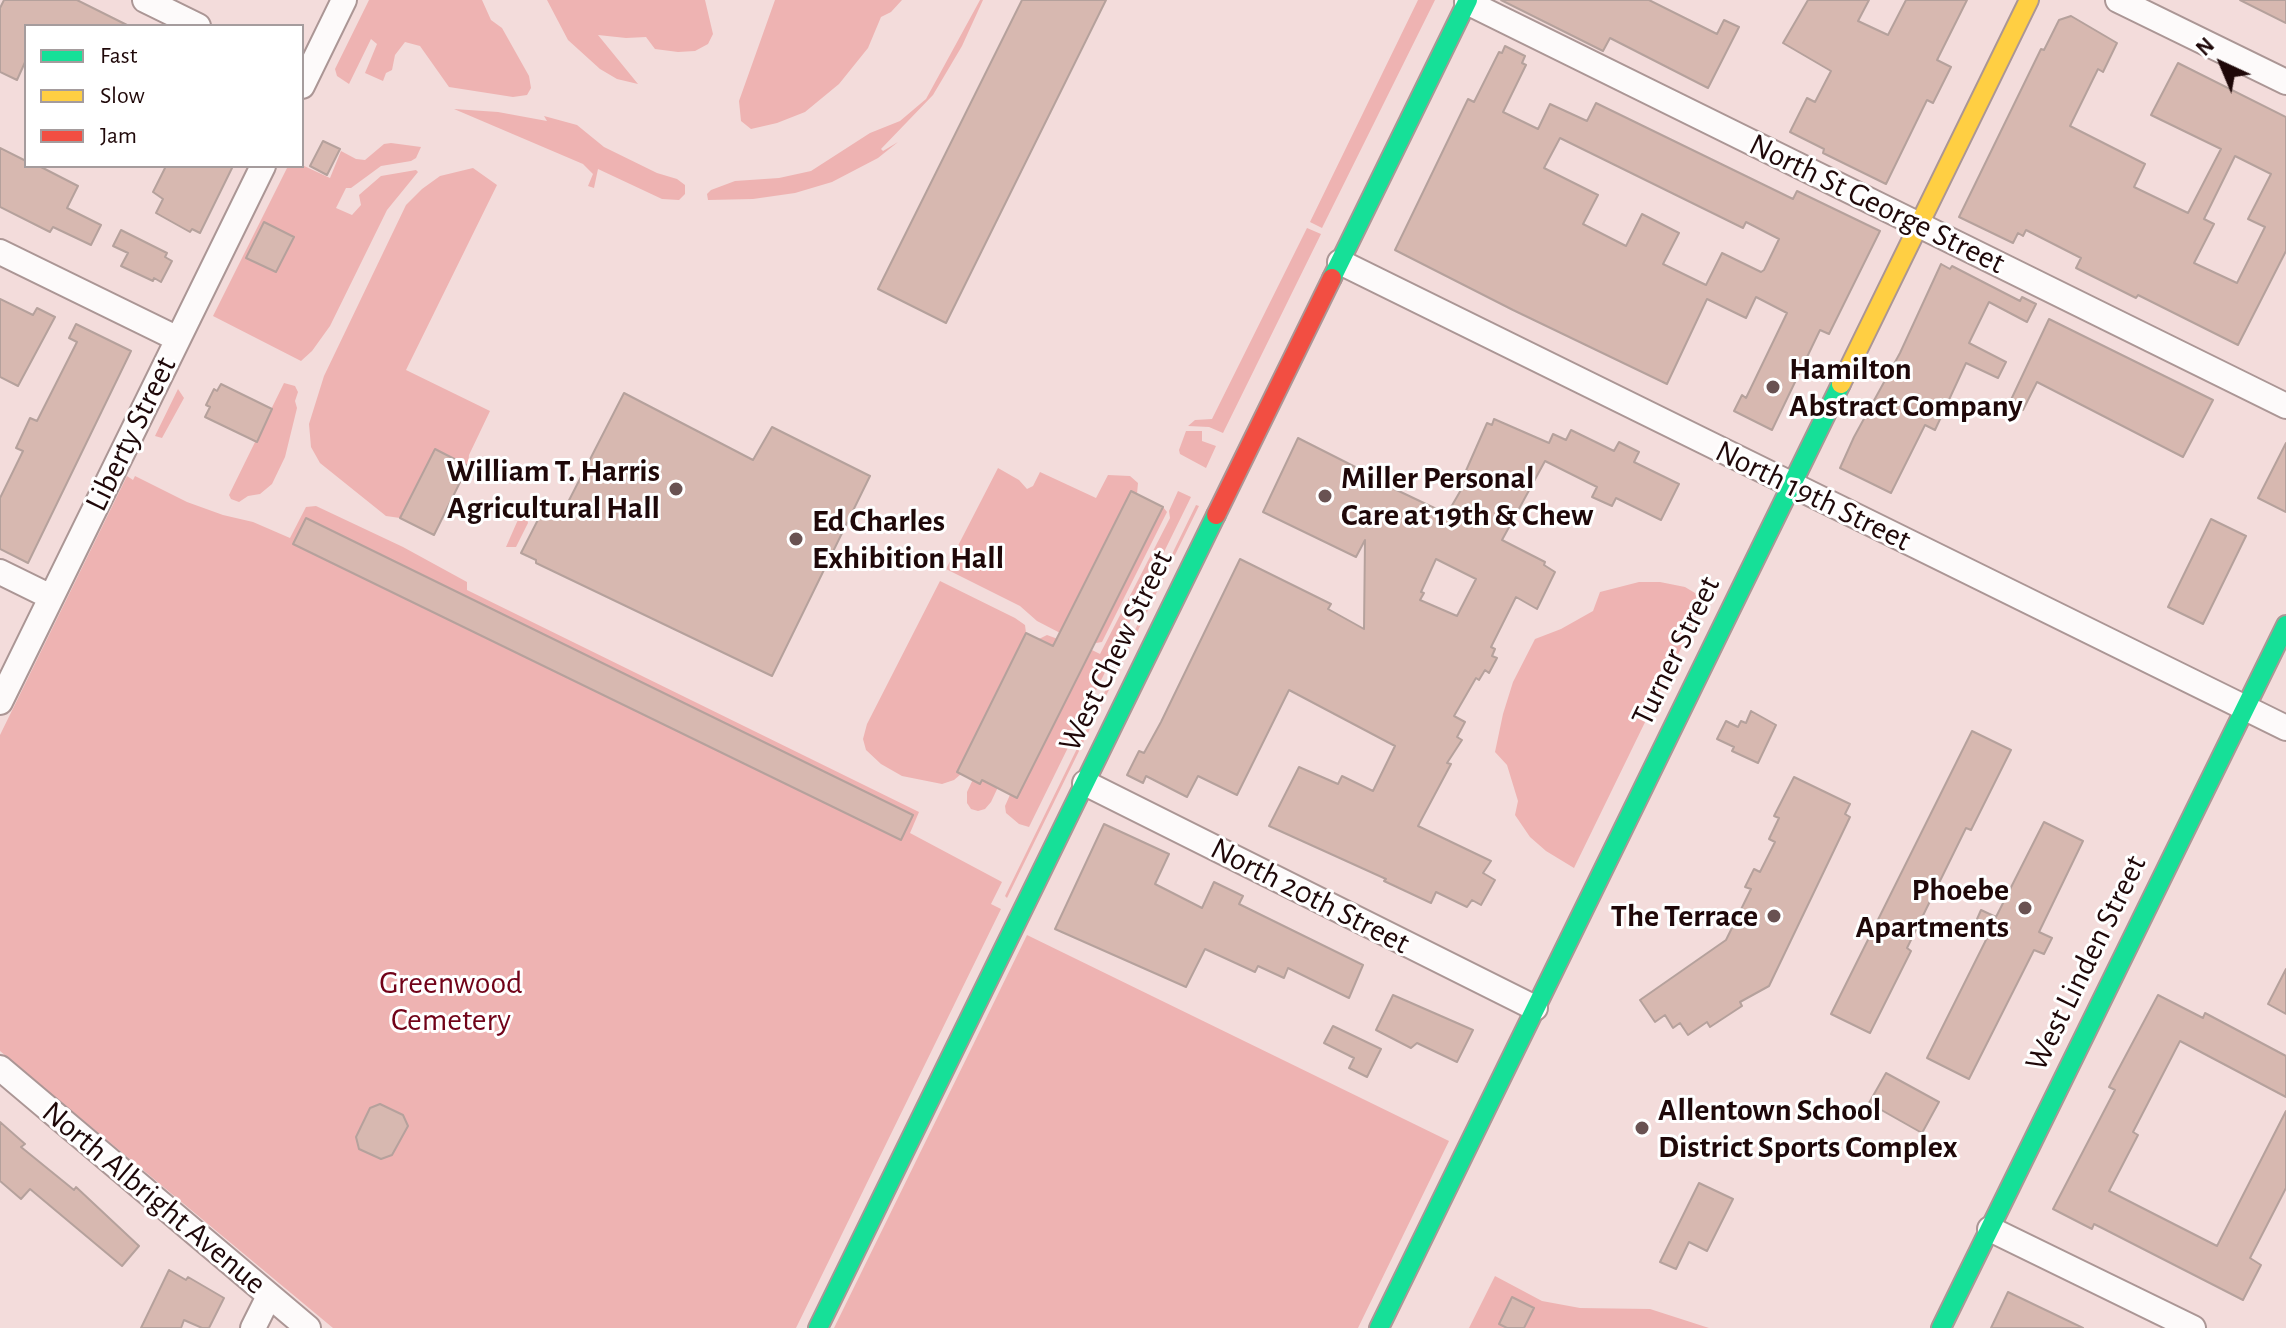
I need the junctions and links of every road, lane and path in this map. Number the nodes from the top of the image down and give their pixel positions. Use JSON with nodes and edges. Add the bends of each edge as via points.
{"nodes":[{"id":1,"x":145,"y":0,"type":"edge"},
{"id":2,"x":344,"y":0,"type":"edge"},
{"id":3,"x":2029,"y":0,"type":"edge"},
{"id":4,"x":2118,"y":0,"type":"edge"},
{"id":5,"x":1468,"y":1,"type":"edge"},
{"id":6,"x":194,"y":24,"type":"edge"},
{"id":7,"x":304,"y":78,"type":"edge"},
{"id":8,"x":2286,"y":82,"type":"edge"},
{"id":9,"x":262,"y":168,"type":"edge"},
{"id":10,"x":1919,"y":224,"type":"junction"},
{"id":11,"x":0,"y":252,"type":"edge"},
{"id":12,"x":1340,"y":262,"type":"junction"},
{"id":13,"x":178,"y":339,"type":"junction"},
{"id":14,"x":2286,"y":406,"type":"edge"},
{"id":15,"x":1791,"y":485,"type":"junction"},
{"id":16,"x":0,"y":572,"type":"edge"},
{"id":17,"x":51,"y":597,"type":"junction"},
{"id":18,"x":2286,"y":625,"type":"edge"},
{"id":19,"x":0,"y":702,"type":"edge"},
{"id":20,"x":2245,"y":708,"type":"junction"},
{"id":21,"x":2286,"y":728,"type":"edge"},
{"id":22,"x":1085,"y":783,"type":"junction"},
{"id":23,"x":1535,"y":1008,"type":"junction"},
{"id":24,"x":0,"y":1068,"type":"edge"},
{"id":25,"x":1990,"y":1229,"type":"junction"},
{"id":26,"x":269,"y":1296,"type":"junction"},
{"id":27,"x":253,"y":1328,"type":"edge"},
{"id":28,"x":308,"y":1328,"type":"edge"},
{"id":29,"x":818,"y":1328,"type":"edge"},
{"id":30,"x":1379,"y":1328,"type":"edge"},
{"id":31,"x":1941,"y":1328,"type":"edge"},
{"id":32,"x":2193,"y":1328,"type":"edge"}],
"edges":[{"from":1,"to":6,"type":"street"},
{"from":2,"to":7,"type":"street"},
{"from":3,"to":10,"type":"street","name":"Turner Street"},
{"from":4,"to":8,"type":"street"},
{"from":5,"to":10,"type":"street","name":"North St George Street"},
{"from":5,"to":12,"type":"street","name":"West Chew Street"},
{"from":9,"to":13,"type":"street","name":"Liberty Street"},
{"from":10,"to":14,"type":"street","name":"North St George Street"},
{"from":10,"to":15,"type":"street","name":"Turner Street"},
{"from":11,"to":13,"type":"street"},
{"from":12,"to":15,"type":"street","name":"North 19th Street"},
{"from":12,"to":22,"type":"street","name":"West Chew Street"},
{"from":13,"to":17,"type":"street","name":"Liberty Street"},
{"from":15,"to":20,"type":"street","name":"North 19th Street"},
{"from":15,"to":23,"type":"street","name":"Turner Street"},
{"from":16,"to":17,"type":"street"},
{"from":17,"to":19,"type":"street","name":"Liberty Street"},
{"from":18,"to":20,"type":"street","name":"West Linden Street"},
{"from":20,"to":21,"type":"street","name":"North 19th Street"},
{"from":20,"to":25,"type":"street","name":"West Linden Street"},
{"from":22,"to":23,"type":"street","name":"North 20th Street"},
{"from":22,"to":29,"type":"street","name":"West Chew Street"},
{"from":23,"to":30,"type":"street","name":"Turner Street"},
{"from":24,"to":26,"type":"street","name":"North Albright Avenue"},
{"from":25,"to":31,"type":"street","name":"West Linden Street"},
{"from":25,"to":32,"type":"street"},
{"from":26,"to":27,"type":"street"},
{"from":26,"to":28,"type":"street","name":"North Albright Avenue"}]}
